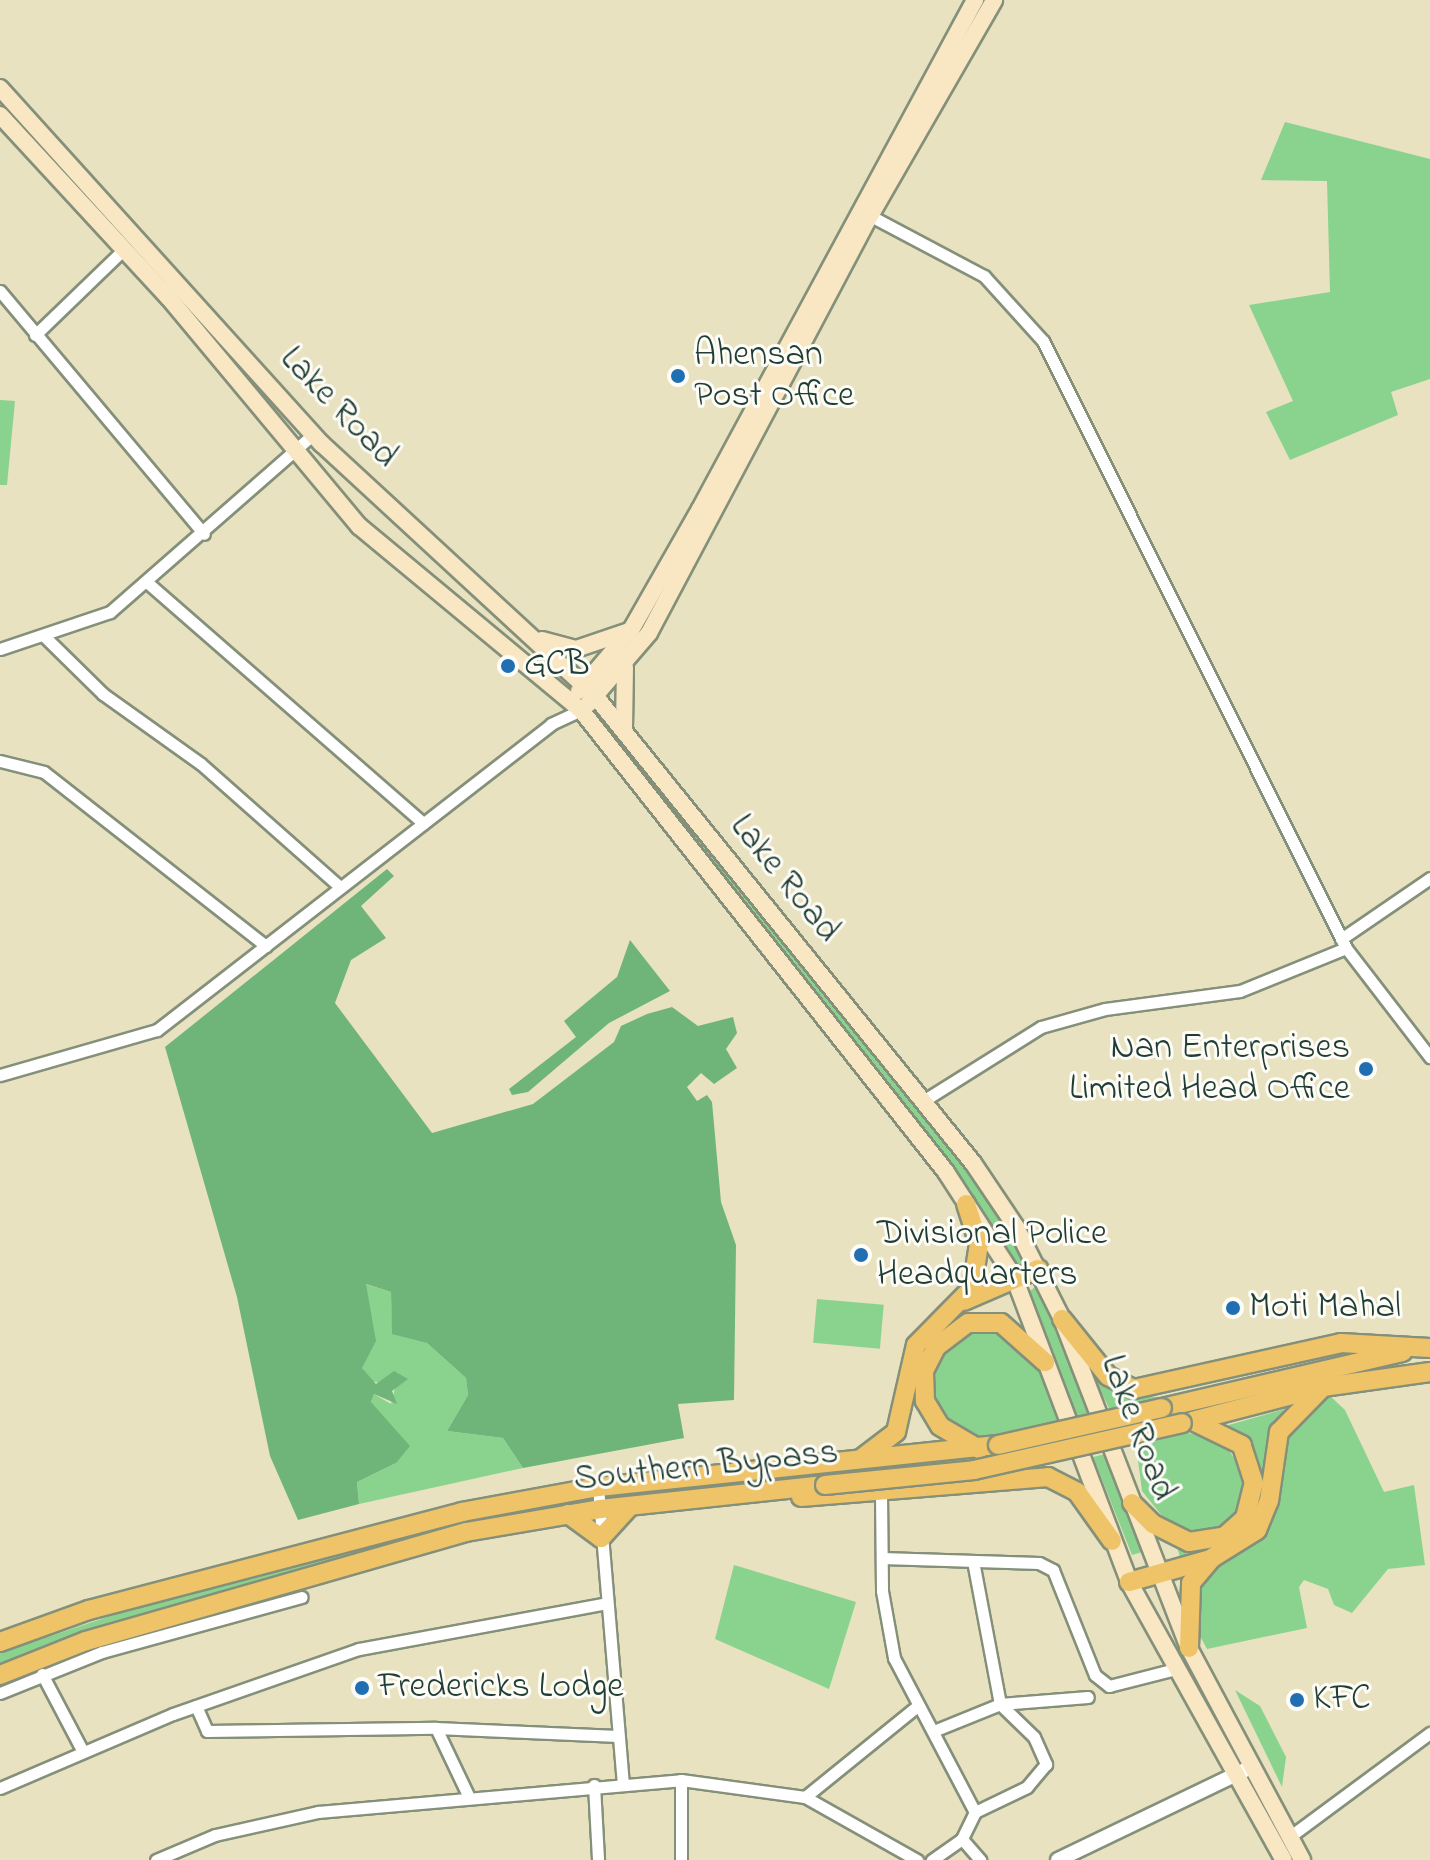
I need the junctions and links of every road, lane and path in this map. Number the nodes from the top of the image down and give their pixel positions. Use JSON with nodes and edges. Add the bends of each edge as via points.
{"nodes":[{"id":1,"x":975,"y":0,"type":"edge"},
{"id":2,"x":994,"y":0,"type":"edge"},
{"id":3,"x":0,"y":88,"type":"edge"},
{"id":4,"x":0,"y":115,"type":"edge"},
{"id":5,"x":864,"y":212,"type":"junction"},
{"id":6,"x":124,"y":249,"type":"junction"},
{"id":7,"x":0,"y":291,"type":"edge"},
{"id":8,"x":35,"y":335,"type":"junction"},
{"id":9,"x":313,"y":434,"type":"junction"},
{"id":10,"x":297,"y":449,"type":"junction"},
{"id":11,"x":204,"y":534,"type":"junction"},
{"id":12,"x":149,"y":584,"type":"junction"},
{"id":13,"x":631,"y":630,"type":"junction"},
{"id":14,"x":45,"y":637,"type":"junction"},
{"id":15,"x":534,"y":637,"type":"junction"},
{"id":16,"x":0,"y":649,"type":"edge"},
{"id":17,"x":625,"y":667,"type":"junction"},
{"id":18,"x":591,"y":692,"type":"junction"},
{"id":19,"x":576,"y":705,"type":"junction"},
{"id":20,"x":624,"y":730,"type":"junction"},
{"id":21,"x":0,"y":761,"type":"edge"},
{"id":22,"x":423,"y":823,"type":"junction"},
{"id":23,"x":1430,"y":878,"type":"edge"},
{"id":24,"x":340,"y":887,"type":"junction"},
{"id":25,"x":1344,"y":944,"type":"junction"},
{"id":26,"x":266,"y":946,"type":"junction"},
{"id":27,"x":1430,"y":1057,"type":"edge"},
{"id":28,"x":0,"y":1075,"type":"edge"},
{"id":29,"x":923,"y":1101,"type":"junction"},
{"id":30,"x":966,"y":1204,"type":"junction"},
{"id":31,"x":1038,"y":1269,"type":"junction"},
{"id":32,"x":1014,"y":1277,"type":"junction"},
{"id":33,"x":964,"y":1301,"type":"junction"},
{"id":34,"x":1062,"y":1319,"type":"junction"},
{"id":35,"x":1430,"y":1348,"type":"edge"},
{"id":36,"x":1045,"y":1362,"type":"junction"},
{"id":37,"x":1430,"y":1372,"type":"edge"},
{"id":38,"x":1323,"y":1387,"type":"junction"},
{"id":39,"x":1187,"y":1422,"type":"junction"},
{"id":40,"x":979,"y":1449,"type":"junction"},
{"id":41,"x":857,"y":1461,"type":"junction"},
{"id":42,"x":598,"y":1487,"type":"junction"},
{"id":43,"x":775,"y":1491,"type":"junction"},
{"id":44,"x":881,"y":1494,"type":"junction"},
{"id":45,"x":1132,"y":1503,"type":"junction"},
{"id":46,"x":630,"y":1506,"type":"junction"},
{"id":47,"x":600,"y":1509,"type":"junction"},
{"id":48,"x":568,"y":1514,"type":"junction"},
{"id":49,"x":601,"y":1538,"type":"junction"},
{"id":50,"x":1112,"y":1541,"type":"junction"},
{"id":51,"x":882,"y":1558,"type":"junction"},
{"id":52,"x":1212,"y":1558,"type":"junction"},
{"id":53,"x":973,"y":1561,"type":"junction"},
{"id":54,"x":1157,"y":1575,"type":"junction"},
{"id":55,"x":1129,"y":1582,"type":"junction"},
{"id":56,"x":302,"y":1597,"type":"dead end"},
{"id":57,"x":607,"y":1603,"type":"junction"},
{"id":58,"x":0,"y":1642,"type":"edge"},
{"id":59,"x":1189,"y":1648,"type":"junction"},
{"id":60,"x":1172,"y":1670,"type":"junction"},
{"id":61,"x":42,"y":1674,"type":"junction"},
{"id":62,"x":0,"y":1675,"type":"edge"},
{"id":63,"x":0,"y":1693,"type":"edge"},
{"id":64,"x":1088,"y":1697,"type":"dead end"},
{"id":65,"x":1000,"y":1704,"type":"junction"},
{"id":66,"x":196,"y":1706,"type":"junction"},
{"id":67,"x":915,"y":1708,"type":"junction"},
{"id":68,"x":436,"y":1728,"type":"junction"},
{"id":69,"x":936,"y":1730,"type":"junction"},
{"id":70,"x":1430,"y":1733,"type":"edge"},
{"id":71,"x":618,"y":1736,"type":"junction"},
{"id":72,"x":82,"y":1750,"type":"junction"},
{"id":73,"x":1252,"y":1766,"type":"junction"},
{"id":74,"x":1234,"y":1776,"type":"junction"},
{"id":75,"x":681,"y":1780,"type":"junction"},
{"id":76,"x":623,"y":1783,"type":"junction"},
{"id":77,"x":594,"y":1785,"type":"junction"},
{"id":78,"x":0,"y":1788,"type":"edge"},
{"id":79,"x":468,"y":1795,"type":"junction"},
{"id":80,"x":805,"y":1797,"type":"junction"},
{"id":81,"x":975,"y":1812,"type":"junction"},
{"id":82,"x":1292,"y":1835,"type":"junction"},
{"id":83,"x":962,"y":1839,"type":"junction"},
{"id":84,"x":156,"y":1860,"type":"edge"},
{"id":85,"x":598,"y":1860,"type":"edge"},
{"id":86,"x":681,"y":1860,"type":"edge"},
{"id":87,"x":917,"y":1860,"type":"edge"},
{"id":88,"x":932,"y":1860,"type":"edge"},
{"id":89,"x":980,"y":1860,"type":"edge"},
{"id":90,"x":1058,"y":1860,"type":"edge"},
{"id":91,"x":1284,"y":1860,"type":"edge"},
{"id":92,"x":1302,"y":1860,"type":"edge"}],
"edges":[{"from":1,"to":5,"type":"main road"},
{"from":2,"to":5,"type":"main road"},
{"from":3,"to":9,"type":"main road","name":"Lake Road"},
{"from":4,"to":6,"type":"main road","name":"Lake Road"},
{"from":5,"to":13,"type":"main road"},
{"from":5,"to":17,"type":"main road","via":[[696,547]]},
{"from":5,"to":25,"type":"street","via":[[984,276],[1043,341]]},
{"from":6,"to":8,"type":"street"},
{"from":6,"to":10,"type":"main road","name":"Lake Road"},
{"from":7,"to":8,"type":"street"},
{"from":8,"to":11,"type":"street"},
{"from":9,"to":10,"type":"street"},
{"from":9,"to":15,"type":"main road","name":"Lake Road"},
{"from":10,"to":11,"type":"street"},
{"from":10,"to":19,"type":"main road","name":"Lake Road","via":[[359,526]]},
{"from":11,"to":12,"type":"street"},
{"from":12,"to":14,"type":"street","via":[[110,612]]},
{"from":12,"to":22,"type":"street"},
{"from":13,"to":15,"type":"main road","via":[[576,649]]},
{"from":13,"to":18,"type":"main road"},
{"from":14,"to":16,"type":"street"},
{"from":14,"to":24,"type":"street","via":[[103,694],[201,764]]},
{"from":15,"to":18,"type":"main road","name":"Lake Road"},
{"from":17,"to":18,"type":"main road"},
{"from":17,"to":20,"type":"main road"},
{"from":18,"to":19,"type":"main road"},
{"from":18,"to":20,"type":"main road","name":"Lake Road"},
{"from":19,"to":22,"type":"street"},
{"from":19,"to":30,"type":"main road","name":"Lake Road"},
{"from":20,"to":29,"type":"main road","name":"Lake Road"},
{"from":21,"to":26,"type":"street","via":[[44,772]]},
{"from":22,"to":24,"type":"street"},
{"from":23,"to":25,"type":"street"},
{"from":24,"to":26,"type":"street"},
{"from":25,"to":27,"type":"street"},
{"from":25,"to":29,"type":"street","via":[[1240,991],[1105,1009],[1041,1027]]},
{"from":26,"to":28,"type":"street","via":[[157,1030]]},
{"from":29,"to":31,"type":"main road","name":"Lake Road","via":[[973,1163]]},
{"from":30,"to":32,"type":"main road","name":"Lake Road"},
{"from":30,"to":33,"type":"highway","via":[[979,1244]]},
{"from":31,"to":32,"type":"highway"},
{"from":31,"to":34,"type":"main road","name":"Lake Road"},
{"from":32,"to":33,"type":"highway"},
{"from":32,"to":36,"type":"main road","name":"Lake Road"},
{"from":33,"to":41,"type":"highway","via":[[916,1345],[896,1432]]},
{"from":34,"to":35,"type":"highway","via":[[1108,1376],[1134,1389],[1341,1343]]},
{"from":34,"to":45,"type":"main road","name":"Lake Road"},
{"from":35,"to":40,"type":"highway","name":"Southern Bypass","bridge":true},
{"from":36,"to":40,"type":"highway","via":[[1001,1323],[968,1323],[936,1347],[924,1371],[925,1401],[940,1426]]},
{"from":36,"to":50,"type":"main road","name":"Lake Road"},
{"from":37,"to":38,"type":"highway","name":"Southern Bypass"},
{"from":38,"to":39,"type":"highway","name":"Southern Bypass"},
{"from":38,"to":52,"type":"highway","via":[[1279,1432],[1269,1501],[1257,1530]]},
{"from":39,"to":43,"type":"highway","name":"Southern Bypass","bridge":true,"via":[[974,1470]]},
{"from":39,"to":45,"type":"highway","via":[[1231,1435],[1249,1457],[1254,1483],[1245,1518],[1225,1536],[1189,1542],[1153,1524]]},
{"from":40,"to":41,"type":"highway","name":"Southern Bypass"},
{"from":41,"to":42,"type":"highway","name":"Southern Bypass"},
{"from":42,"to":47,"type":"street"},
{"from":42,"to":58,"type":"highway","name":"Southern Bypass","via":[[462,1512],[268,1561]]},
{"from":43,"to":44,"type":"highway","via":[[815,1499]]},
{"from":43,"to":46,"type":"highway","name":"Southern Bypass"},
{"from":44,"to":50,"type":"highway","via":[[1048,1477],[1077,1492]]},
{"from":44,"to":51,"type":"street"},
{"from":45,"to":54,"type":"main road","name":"Lake Road"},
{"from":46,"to":47,"type":"highway","name":"Southern Bypass"},
{"from":46,"to":49,"type":"highway"},
{"from":47,"to":48,"type":"highway","name":"Southern Bypass"},
{"from":47,"to":49,"type":"street"},
{"from":48,"to":49,"type":"highway"},
{"from":48,"to":62,"type":"highway","name":"Southern Bypass","via":[[466,1532],[86,1641]]},
{"from":49,"to":57,"type":"street"},
{"from":50,"to":55,"type":"main road","name":"Lake Road"},
{"from":51,"to":53,"type":"street"},
{"from":51,"to":67,"type":"street","via":[[886,1626]]},
{"from":52,"to":54,"type":"highway"},
{"from":52,"to":59,"type":"highway","via":[[1187,1592]]},
{"from":53,"to":60,"type":"street","via":[[1018,1560],[1053,1570],[1095,1675],[1109,1686]]},
{"from":53,"to":65,"type":"street"},
{"from":54,"to":55,"type":"highway"},
{"from":54,"to":59,"type":"main road","name":"Lake Road"},
{"from":55,"to":60,"type":"main road","name":"Lake Road"},
{"from":56,"to":61,"type":"street"},
{"from":57,"to":66,"type":"street","via":[[359,1649]]},
{"from":57,"to":71,"type":"street"},
{"from":59,"to":73,"type":"main road","name":"Lake Road"},
{"from":60,"to":74,"type":"main road","name":"Lake Road"},
{"from":61,"to":63,"type":"street"},
{"from":61,"to":72,"type":"street"},
{"from":64,"to":65,"type":"street"},
{"from":65,"to":69,"type":"street"},
{"from":65,"to":81,"type":"street","via":[[1034,1737],[1046,1764],[1027,1787]]},
{"from":66,"to":68,"type":"street","via":[[207,1731]]},
{"from":66,"to":72,"type":"street"},
{"from":67,"to":69,"type":"street"},
{"from":67,"to":80,"type":"street"},
{"from":68,"to":71,"type":"street"},
{"from":68,"to":79,"type":"street"},
{"from":69,"to":81,"type":"street"},
{"from":70,"to":82,"type":"street"},
{"from":71,"to":76,"type":"street"},
{"from":72,"to":78,"type":"street"},
{"from":73,"to":74,"type":"street"},
{"from":73,"to":82,"type":"main road","name":"Lake Road"},
{"from":74,"to":90,"type":"street"},
{"from":74,"to":91,"type":"main road","name":"Lake Road"},
{"from":75,"to":76,"type":"street"},
{"from":75,"to":80,"type":"street"},
{"from":75,"to":86,"type":"street"},
{"from":76,"to":77,"type":"street"},
{"from":77,"to":79,"type":"street"},
{"from":77,"to":85,"type":"street"},
{"from":79,"to":84,"type":"street","via":[[318,1812],[215,1835]]},
{"from":80,"to":87,"type":"street"},
{"from":81,"to":83,"type":"street"},
{"from":82,"to":92,"type":"main road","name":"Lake Road"},
{"from":83,"to":88,"type":"street"},
{"from":83,"to":89,"type":"street"}]}
